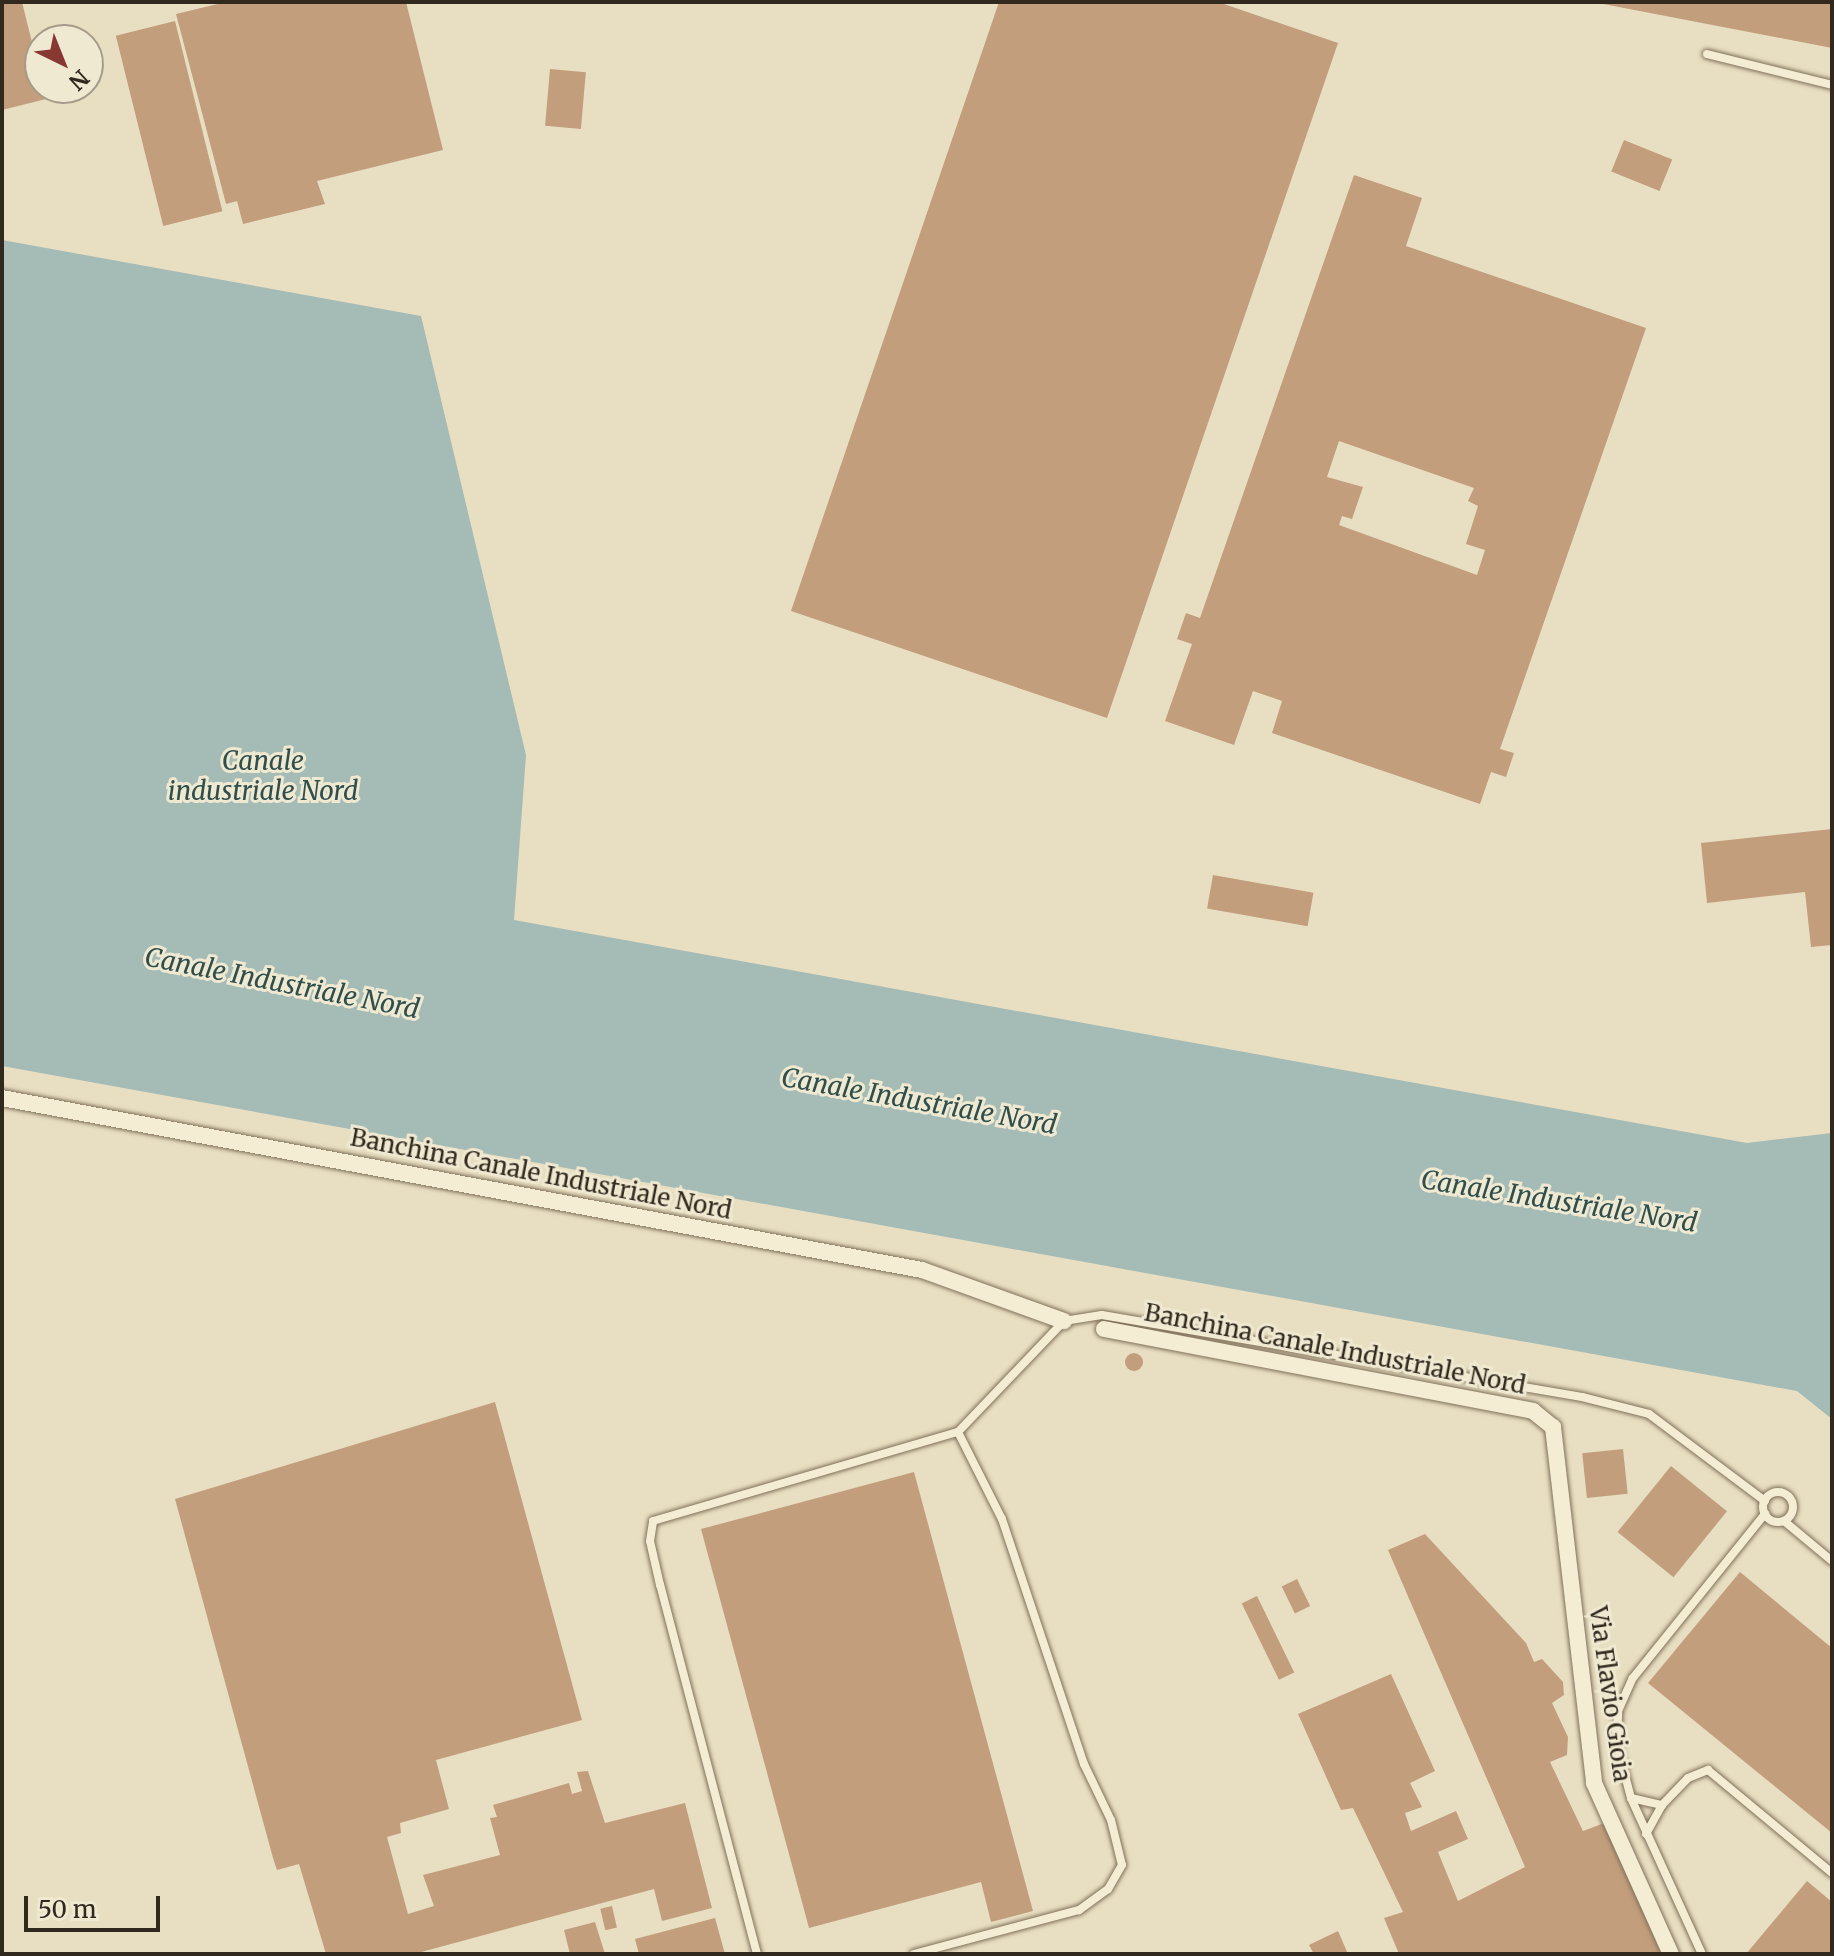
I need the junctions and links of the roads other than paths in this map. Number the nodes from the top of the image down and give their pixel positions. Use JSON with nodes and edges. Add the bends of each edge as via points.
{"nodes":[{"id":1,"x":1707,"y":54,"type":"dead end"},
{"id":2,"x":1832,"y":85,"type":"edge"},
{"id":3,"x":2,"y":1098,"type":"edge"},
{"id":4,"x":1064,"y":1321,"type":"junction"},
{"id":5,"x":1104,"y":1329,"type":"dead end"},
{"id":6,"x":1553,"y":1427,"type":"joint"},
{"id":7,"x":958,"y":1432,"type":"junction"},
{"id":8,"x":1765,"y":1501,"type":"junction"},
{"id":9,"x":1765,"y":1514,"type":"junction"},
{"id":10,"x":1784,"y":1521,"type":"junction"},
{"id":11,"x":1832,"y":1561,"type":"edge"},
{"id":12,"x":1631,"y":1798,"type":"junction"},
{"id":13,"x":1662,"y":1805,"type":"junction"},
{"id":14,"x":1646,"y":1834,"type":"junction"},
{"id":15,"x":1832,"y":1873,"type":"edge"},
{"id":16,"x":757,"y":1954,"type":"edge"},
{"id":17,"x":914,"y":1954,"type":"edge"},
{"id":18,"x":1671,"y":1954,"type":"edge"},
{"id":19,"x":1702,"y":1954,"type":"edge"}],
"edges":[{"from":1,"to":2,"type":"lane"},
{"from":3,"to":4,"type":"street","name":"Banchina Canale Industriale Nord","via":[[922,1270]]},
{"from":4,"to":7,"type":"lane"},
{"from":4,"to":8,"type":"lane","via":[[1102,1315],[1582,1397],[1649,1414]]},
{"from":5,"to":6,"type":"street","name":"Banchina Canale Industriale Nord","via":[[1533,1411]]},
{"from":6,"to":18,"type":"street","name":"Via Flavio Gioia","via":[[1594,1783]]},
{"from":7,"to":16,"type":"lane","via":[[653,1521],[650,1541],[660,1585]]},
{"from":7,"to":17,"type":"lane","via":[[1002,1519],[1084,1764],[1111,1820],[1122,1865],[1108,1889],[1079,1910]]},
{"from":8,"to":9,"type":"lane"},
{"from":8,"to":10,"type":"lane","via":[[1774,1492],[1788,1496],[1793,1510]]},
{"from":9,"to":10,"type":"lane"},
{"from":9,"to":12,"type":"lane","via":[[1626,1689],[1616,1737]]},
{"from":10,"to":11,"type":"lane"},
{"from":12,"to":13,"type":"lane"},
{"from":12,"to":14,"type":"lane"},
{"from":13,"to":14,"type":"lane"},
{"from":13,"to":15,"type":"lane","via":[[1698,1770],[1713,1771]]},
{"from":14,"to":19,"type":"lane"}]}
